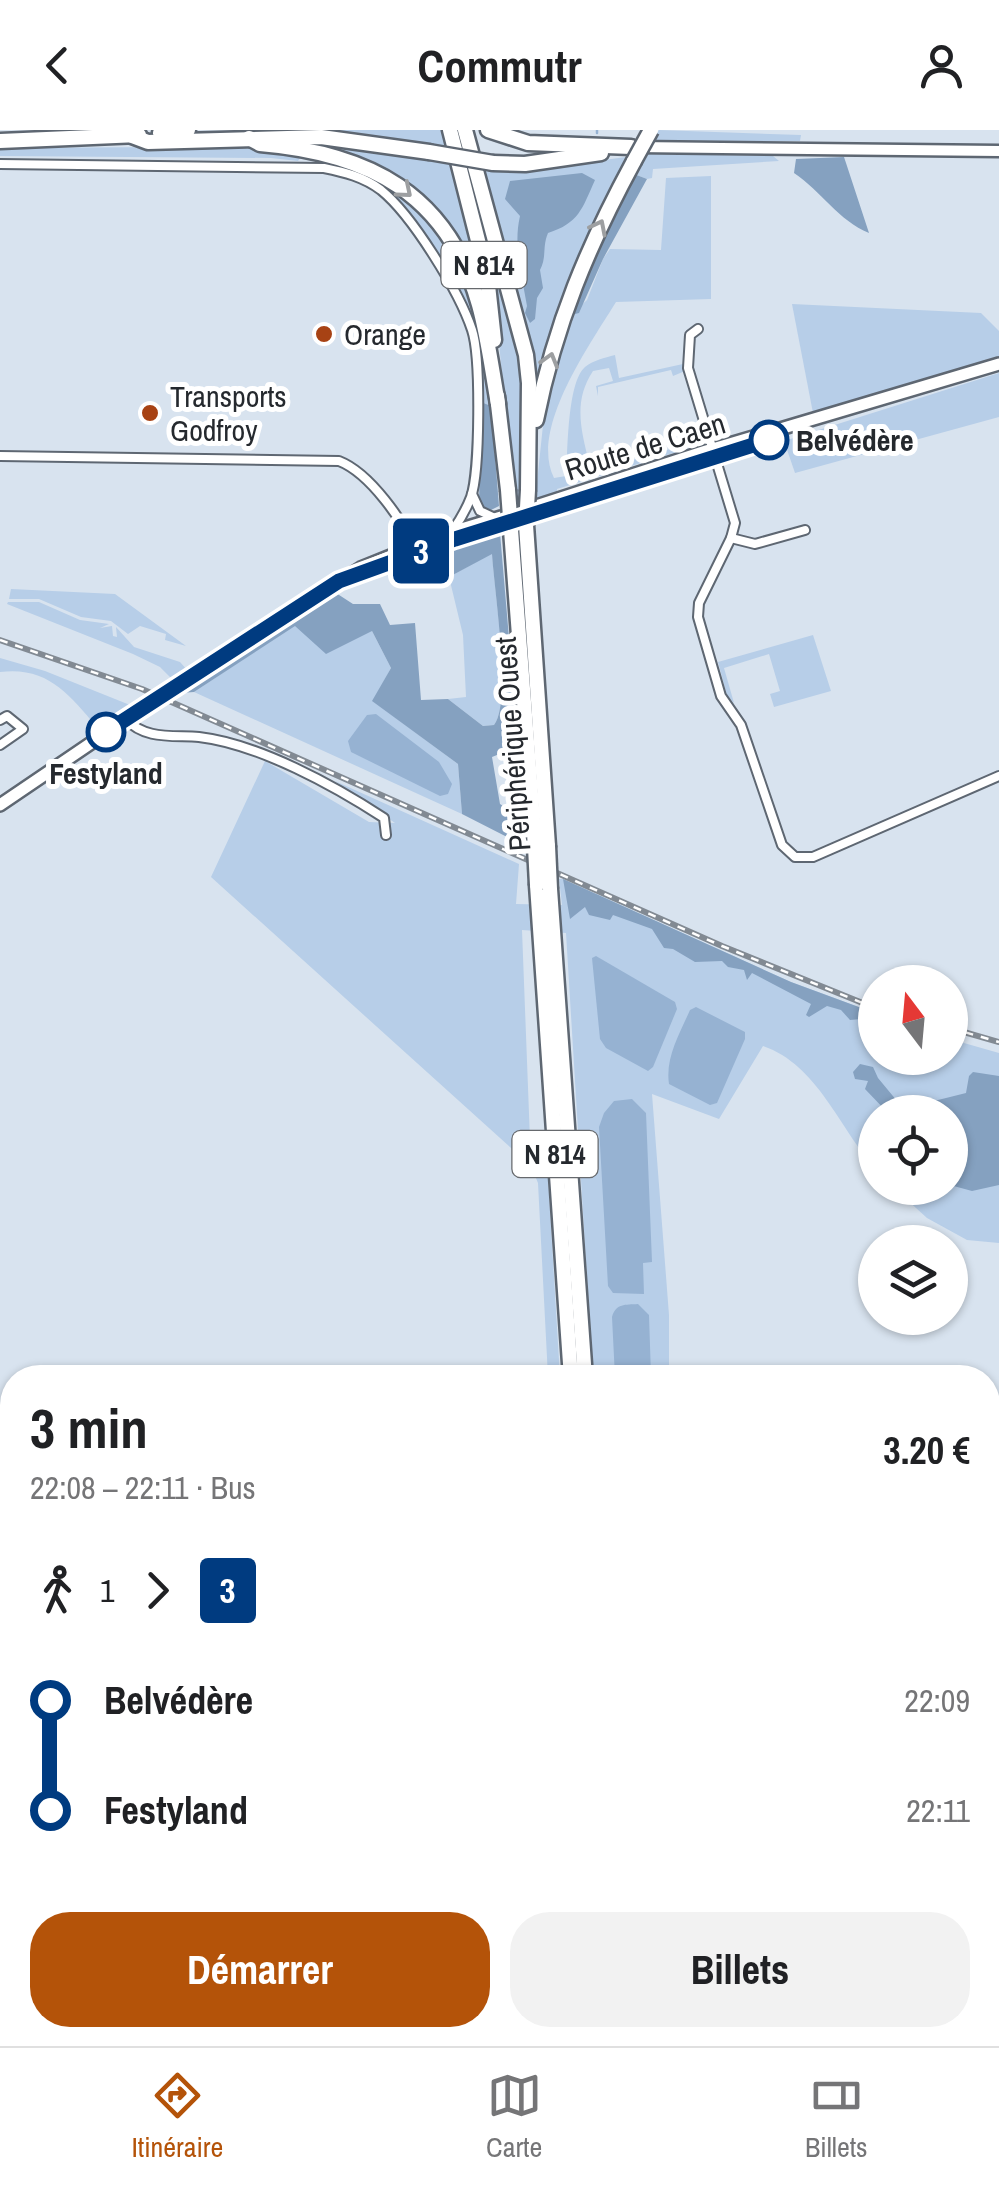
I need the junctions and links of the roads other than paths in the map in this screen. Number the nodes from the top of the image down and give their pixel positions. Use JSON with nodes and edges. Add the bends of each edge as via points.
{"nodes":[{"id":1,"x":188,"y":130,"type":"edge"},
{"id":2,"x":450,"y":130,"type":"edge"},
{"id":3,"x":465,"y":130,"type":"edge"},
{"id":4,"x":488,"y":130,"type":"edge"},
{"id":5,"x":651,"y":130,"type":"edge"},
{"id":6,"x":132,"y":136,"type":"junction"},
{"id":7,"x":250,"y":138,"type":"junction"},
{"id":8,"x":0,"y":141,"type":"edge"},
{"id":9,"x":999,"y":151,"type":"edge"},
{"id":10,"x":632,"y":154,"type":"junction"},
{"id":11,"x":0,"y":164,"type":"edge"},
{"id":12,"x":698,"y":329,"type":"dead end"},
{"id":13,"x":999,"y":364,"type":"edge"},
{"id":14,"x":498,"y":404,"type":"junction"},
{"id":15,"x":715,"y":452,"type":"junction"},
{"id":16,"x":0,"y":456,"type":"edge"},
{"id":17,"x":528,"y":490,"type":"junction"},
{"id":18,"x":470,"y":498,"type":"junction"},
{"id":19,"x":508,"y":521,"type":"junction"},
{"id":20,"x":404,"y":523,"type":"junction"},
{"id":21,"x":806,"y":530,"type":"dead end"},
{"id":22,"x":448,"y":534,"type":"junction"},
{"id":23,"x":732,"y":538,"type":"junction"},
{"id":24,"x":416,"y":549,"type":"junction"},
{"id":25,"x":395,"y":554,"type":"junction"},
{"id":26,"x":339,"y":581,"type":"junction"},
{"id":27,"x":126,"y":719,"type":"junction"},
{"id":28,"x":0,"y":720,"type":"edge"},
{"id":29,"x":0,"y":745,"type":"edge"},
{"id":30,"x":999,"y":776,"type":"edge"},
{"id":31,"x":0,"y":804,"type":"edge"},
{"id":32,"x":386,"y":835,"type":"dead end"},
{"id":33,"x":547,"y":932,"type":"junction"},
{"id":34,"x":570,"y":1365,"type":"edge"},
{"id":35,"x":584,"y":1365,"type":"edge"}],
"edges":[{"from":1,"to":6,"type":"highway"},
{"from":2,"to":14,"type":"highway","name":"Périphérique Ouest","number":"N 814","via":[[487,276]]},
{"from":3,"to":17,"type":"highway","via":[[526,355]]},
{"from":4,"to":10,"type":"highway","via":[[528,143]]},
{"from":5,"to":10,"type":"highway","name":"Périphérique Ouest","number":"N 814","bridge":true},
{"from":6,"to":7,"type":"highway","via":[[148,142]]},
{"from":6,"to":8,"type":"highway"},
{"from":7,"to":10,"type":"highway","bridge":true,"via":[[348,139],[493,163]]},
{"from":7,"to":14,"type":"highway","one_way":true,"via":[[338,156],[381,173],[411,195],[452,244],[471,283]]},
{"from":9,"to":10,"type":"main road"},
{"from":17,"to":10,"type":"highway","name":"Périphérique Ouest","number":"N 814","one_way":true,"via":[[542,388],[569,295]]},
{"from":11,"to":18,"type":"street","via":[[324,168],[378,187],[404,214],[473,332],[478,368]]},
{"from":12,"to":15,"type":"street","via":[[690,335],[688,368]]},
{"from":13,"to":15,"type":"main road","name":"Route de Caen"},
{"from":14,"to":19,"type":"highway","name":"Périphérique Ouest","number":"N 814","bridge":true},
{"from":15,"to":19,"type":"main road","name":"Route de Caen"},
{"from":15,"to":19,"type":"main road","name":"Route de Caen","via":[[579,491]]},
{"from":15,"to":23,"type":"street","via":[[735,518]]},
{"from":16,"to":20,"type":"street","via":[[339,460]]},
{"from":17,"to":19,"type":"highway","name":"Périphérique Ouest","number":"N 814","bridge":true},
{"from":18,"to":19,"type":"street","via":[[480,511]]},
{"from":18,"to":19,"type":"street","via":[[470,512]]},
{"from":18,"to":22,"type":"street"},
{"from":19,"to":22,"type":"main road","name":"Route de Caen"},
{"from":19,"to":24,"type":"main road","name":"Route de Caen"},
{"from":19,"to":33,"type":"highway","name":"Périphérique Ouest","number":"N 814","bridge":true},
{"from":20,"to":22,"type":"street","via":[[427,535]]},
{"from":20,"to":24,"type":"street"},
{"from":20,"to":25,"type":"street"},
{"from":21,"to":23,"type":"street","via":[[755,544]]},
{"from":22,"to":24,"type":"main road","name":"Route de Caen"},
{"from":23,"to":30,"type":"street","via":[[699,602],[698,617],[721,696],[741,726],[787,852],[813,856]]},
{"from":24,"to":25,"type":"main road","name":"Route de Caen"},
{"from":24,"to":26,"type":"main road","name":"Route de Caen"},
{"from":25,"to":26,"type":"main road","name":"Route de Caen"},
{"from":26,"to":27,"type":"main road","name":"Route de Caen","bridge":true},
{"from":27,"to":31,"type":"main road","name":"Route de Caen"},
{"from":27,"to":32,"type":"street","via":[[142,732],[207,738],[311,776],[384,818]]},
{"from":28,"to":29,"type":"street","via":[[7,716],[24,729]]},
{"from":33,"to":34,"type":"highway","name":"Périphérique Ouest","number":"N 814"},
{"from":33,"to":35,"type":"highway","name":"Périphérique Ouest","number":"N 814"}]}
